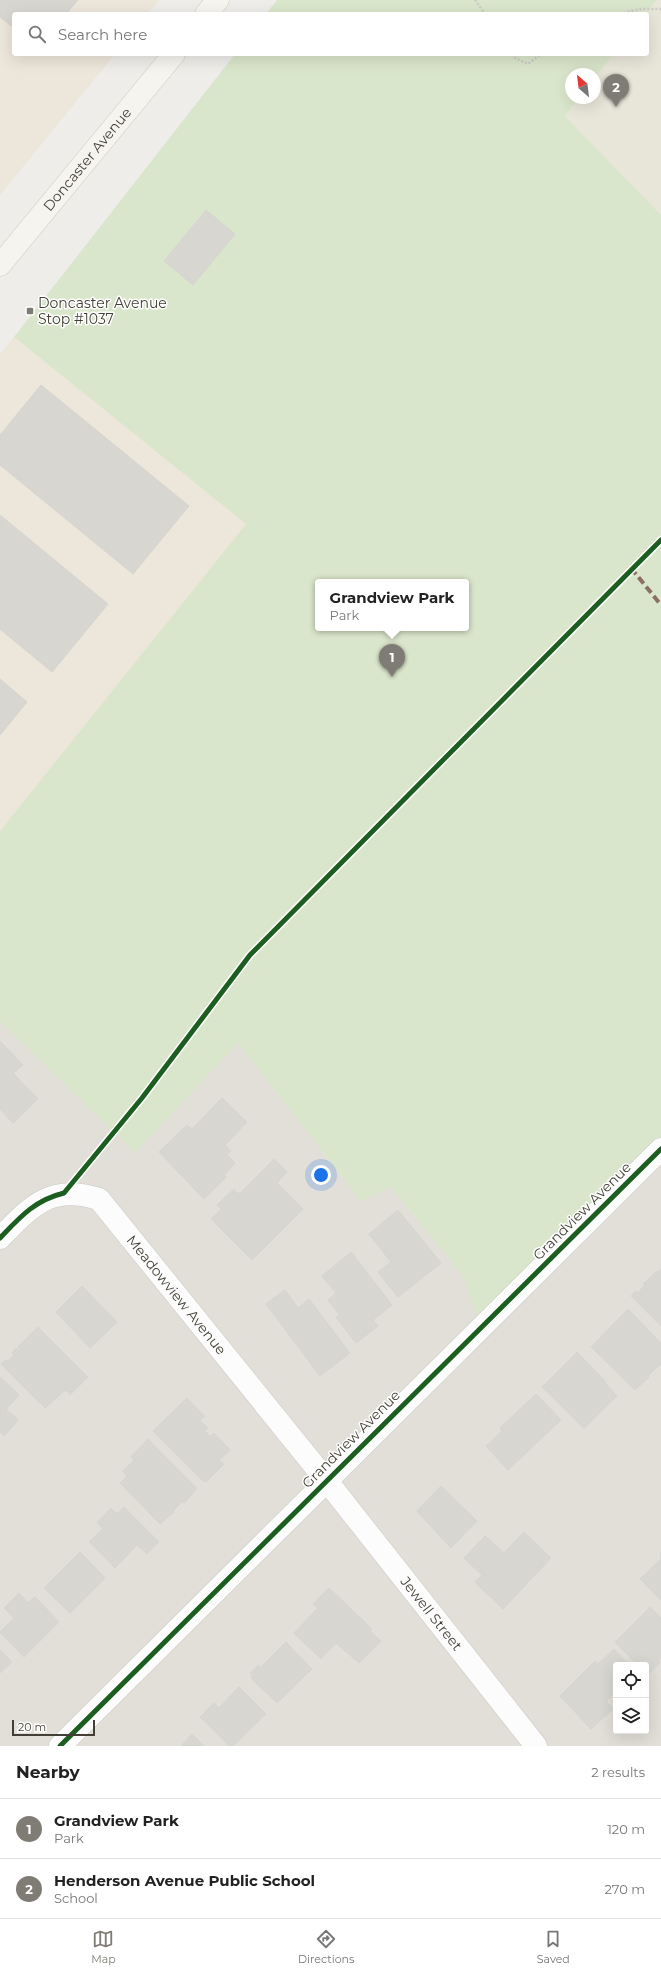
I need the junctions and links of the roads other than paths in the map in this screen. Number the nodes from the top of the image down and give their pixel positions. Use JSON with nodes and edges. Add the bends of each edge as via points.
{"nodes":[{"id":1,"x":218,"y":0,"type":"edge"},
{"id":2,"x":208,"y":12,"type":"edge"},
{"id":3,"x":172,"y":56,"type":"edge"},
{"id":4,"x":0,"y":265,"type":"edge"},
{"id":5,"x":661,"y":1149,"type":"edge"},
{"id":6,"x":0,"y":1238,"type":"edge"},
{"id":7,"x":326,"y":1480,"type":"junction"},
{"id":8,"x":60,"y":1746,"type":"edge"},
{"id":9,"x":536,"y":1746,"type":"edge"}],
"edges":[{"from":1,"to":2,"type":"street"},
{"from":3,"to":4,"type":"street","name":"Doncaster Avenue"},
{"from":5,"to":7,"type":"street","name":"Grandview Avenue"},
{"from":6,"to":7,"type":"street","name":"Meadowview Avenue","via":[[23,1214],[47,1197],[83,1194],[99,1199]]},
{"from":7,"to":8,"type":"street","name":"Grandview Avenue"},
{"from":7,"to":9,"type":"street","name":"Jewell Street"}]}
